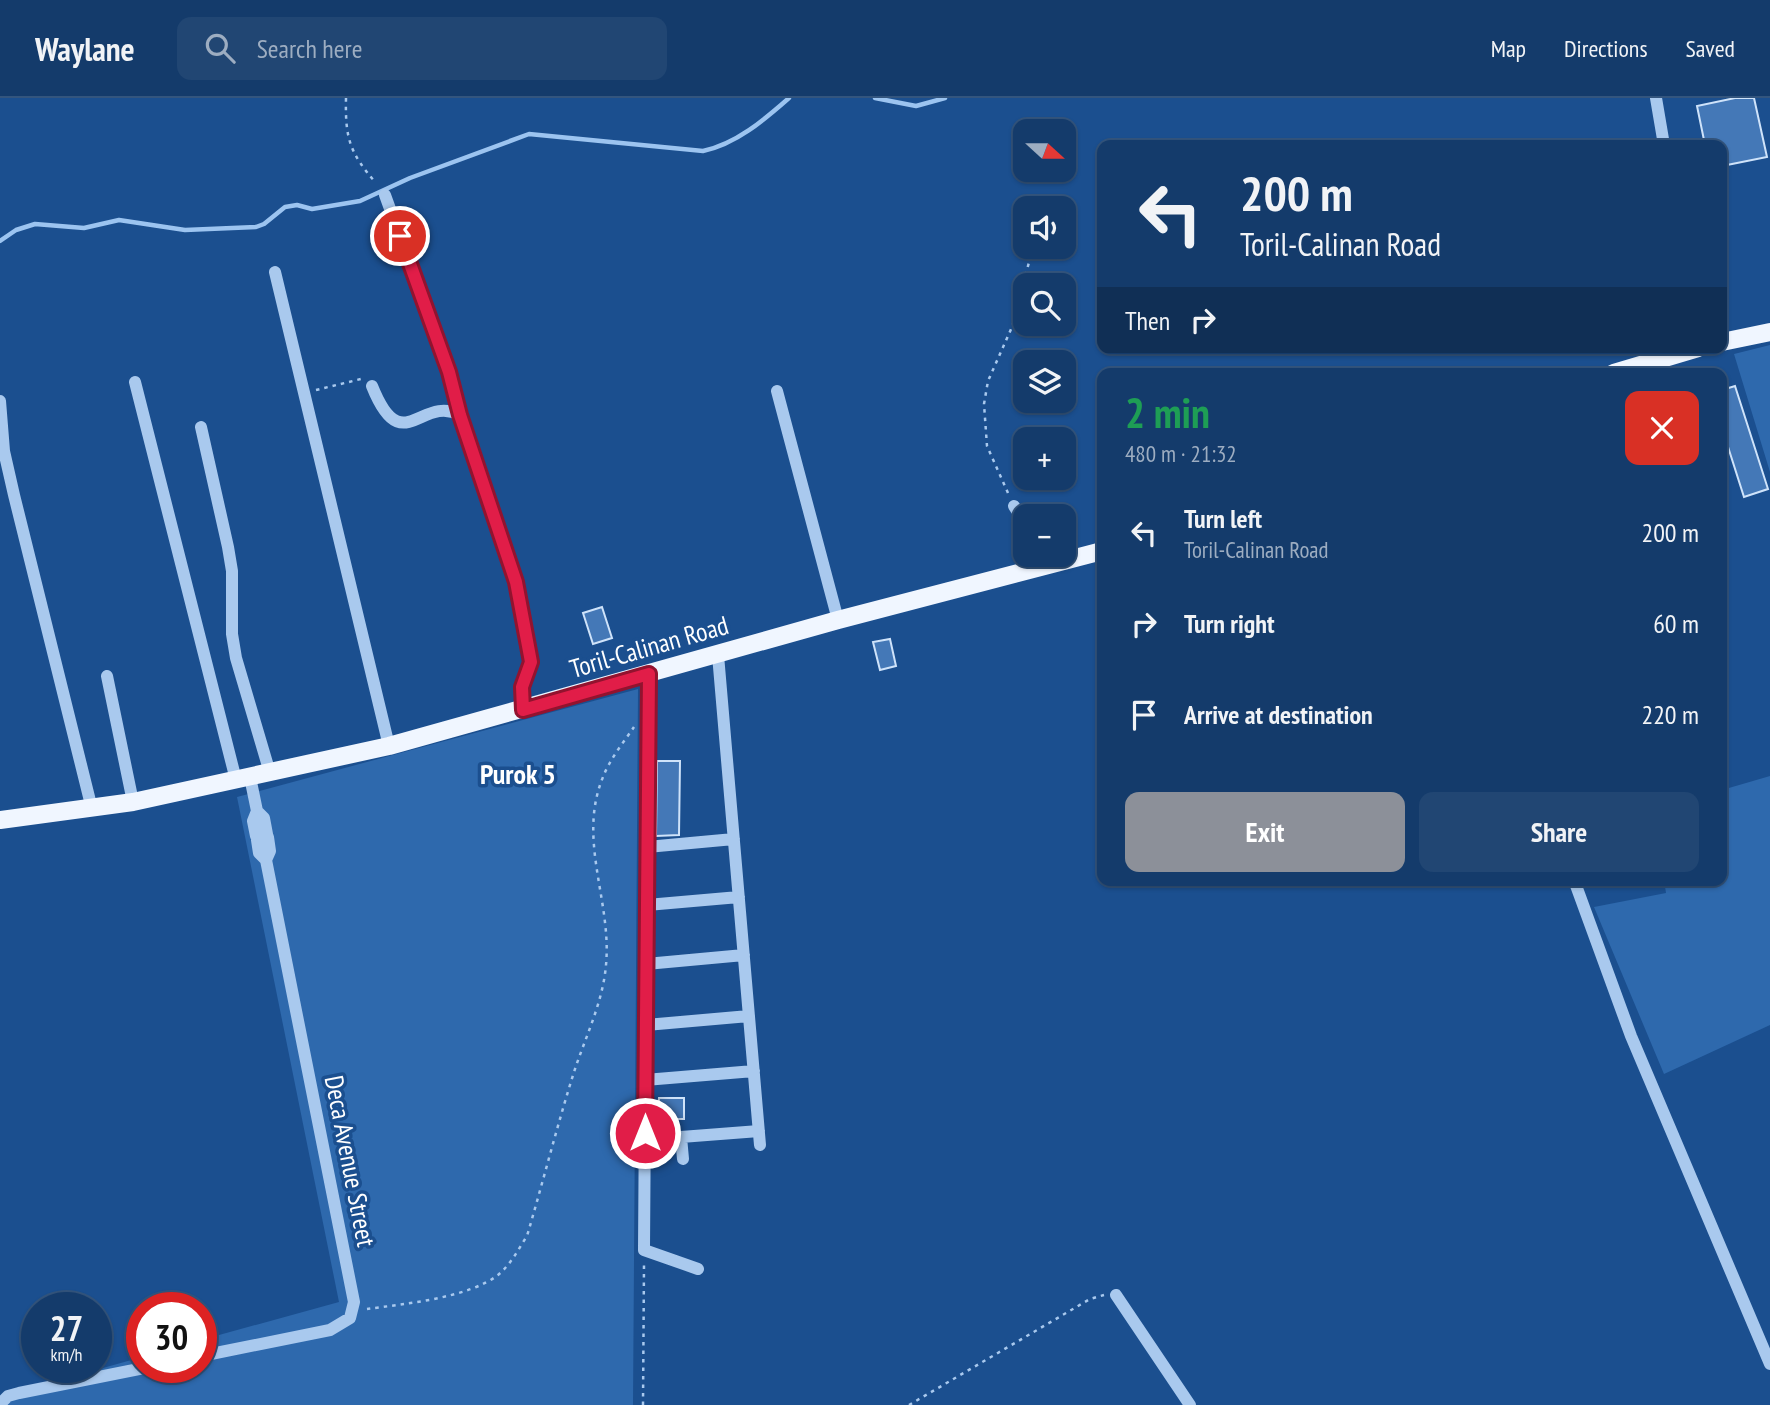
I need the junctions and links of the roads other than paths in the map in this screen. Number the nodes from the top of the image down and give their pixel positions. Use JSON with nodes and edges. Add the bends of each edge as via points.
{"nodes":[{"id":1,"x":1656,"y":98,"type":"edge"},
{"id":2,"x":1663,"y":140,"type":"edge"},
{"id":3,"x":385,"y":195,"type":"road end"},
{"id":4,"x":275,"y":272,"type":"dead end"},
{"id":5,"x":1770,"y":332,"type":"edge"},
{"id":6,"x":1727,"y":341,"type":"edge"},
{"id":7,"x":1678,"y":354,"type":"edge"},
{"id":8,"x":1631,"y":368,"type":"edge"},
{"id":9,"x":135,"y":382,"type":"dead end"},
{"id":10,"x":372,"y":386,"type":"road end"},
{"id":11,"x":777,"y":391,"type":"dead end"},
{"id":12,"x":0,"y":401,"type":"edge"},
{"id":13,"x":460,"y":415,"type":"junction"},
{"id":14,"x":201,"y":427,"type":"dead end"},
{"id":15,"x":1097,"y":552,"type":"edge"},
{"id":16,"x":1076,"y":556,"type":"edge"},
{"id":17,"x":1028,"y":567,"type":"edge"},
{"id":18,"x":838,"y":620,"type":"junction"},
{"id":19,"x":718,"y":655,"type":"junction"},
{"id":20,"x":649,"y":674,"type":"junction"},
{"id":21,"x":107,"y":676,"type":"dead end"},
{"id":22,"x":523,"y":710,"type":"junction"},
{"id":23,"x":388,"y":746,"type":"junction"},
{"id":24,"x":270,"y":773,"type":"junction"},
{"id":25,"x":243,"y":779,"type":"junction"},
{"id":26,"x":134,"y":802,"type":"junction"},
{"id":27,"x":92,"y":809,"type":"junction"},
{"id":28,"x":0,"y":820,"type":"edge"},
{"id":29,"x":734,"y":839,"type":"junction"},
{"id":30,"x":647,"y":846,"type":"junction"},
{"id":31,"x":1576,"y":886,"type":"edge"},
{"id":32,"x":739,"y":897,"type":"junction"},
{"id":33,"x":647,"y":905,"type":"junction"},
{"id":34,"x":744,"y":955,"type":"junction"},
{"id":35,"x":646,"y":964,"type":"junction"},
{"id":36,"x":749,"y":1016,"type":"junction"},
{"id":37,"x":646,"y":1025,"type":"junction"},
{"id":38,"x":754,"y":1071,"type":"junction"},
{"id":39,"x":645,"y":1080,"type":"junction"},
{"id":40,"x":759,"y":1130,"type":"junction"},
{"id":41,"x":760,"y":1145,"type":"dead end"},
{"id":42,"x":683,"y":1160,"type":"dead end"},
{"id":43,"x":698,"y":1269,"type":"dead end"},
{"id":44,"x":1116,"y":1295,"type":"road end"},
{"id":45,"x":217,"y":1353,"type":"edge"},
{"id":46,"x":1770,"y":1364,"type":"edge"},
{"id":47,"x":126,"y":1372,"type":"edge"},
{"id":48,"x":0,"y":1404,"type":"edge"},
{"id":49,"x":1190,"y":1405,"type":"edge"}],
"edges":[{"from":1,"to":2,"type":"street"},
{"from":3,"to":13,"type":"street","via":[[441,347]]},
{"from":4,"to":23,"type":"street"},
{"from":5,"to":6,"type":"main road"},
{"from":7,"to":8,"type":"main road"},
{"from":9,"to":25,"type":"street","name":"Deca Avenue Street"},
{"from":10,"to":13,"type":"street","via":[[386,414],[399,423],[442,410]]},
{"from":11,"to":18,"type":"street"},
{"from":12,"to":27,"type":"street","via":[[4,451]]},
{"from":13,"to":22,"type":"street","via":[[523,611],[531,662],[522,687]]},
{"from":14,"to":24,"type":"street","via":[[232,571],[236,657]]},
{"from":15,"to":16,"type":"main road","name":"Toril-Calinan Road"},
{"from":17,"to":18,"type":"main road","name":"Toril-Calinan Road"},
{"from":18,"to":19,"type":"main road","name":"Toril-Calinan Road"},
{"from":19,"to":20,"type":"main road","name":"Toril-Calinan Road"},
{"from":19,"to":29,"type":"street"},
{"from":20,"to":22,"type":"main road","name":"Toril-Calinan Road"},
{"from":20,"to":30,"type":"street"},
{"from":21,"to":26,"type":"street"},
{"from":22,"to":23,"type":"main road","name":"Toril-Calinan Road"},
{"from":23,"to":24,"type":"main road","name":"Toril-Calinan Road"},
{"from":24,"to":25,"type":"main road","name":"Toril-Calinan Road"},
{"from":25,"to":26,"type":"main road","name":"Toril-Calinan Road"},
{"from":25,"to":45,"type":"street","name":"Deca Avenue Street","via":[[257,811],[253,821],[262,837],[259,853],[267,860],[353,1311],[345,1324],[330,1330]]},
{"from":26,"to":27,"type":"main road","name":"Toril-Calinan Road"},
{"from":27,"to":28,"type":"main road","name":"Toril-Calinan Road"},
{"from":29,"to":30,"type":"street"},
{"from":29,"to":32,"type":"street"},
{"from":30,"to":33,"type":"street"},
{"from":31,"to":46,"type":"street","via":[[1631,1036]]},
{"from":32,"to":33,"type":"street"},
{"from":32,"to":34,"type":"street"},
{"from":33,"to":35,"type":"street"},
{"from":34,"to":35,"type":"street"},
{"from":34,"to":36,"type":"street"},
{"from":35,"to":37,"type":"street"},
{"from":36,"to":37,"type":"street"},
{"from":36,"to":38,"type":"street"},
{"from":37,"to":39,"type":"street"},
{"from":38,"to":39,"type":"street"},
{"from":38,"to":40,"type":"street"},
{"from":39,"to":43,"type":"street","via":[[644,1250]]},
{"from":40,"to":41,"type":"street"},
{"from":40,"to":42,"type":"street","via":[[681,1138]]},
{"from":44,"to":49,"type":"street"},
{"from":47,"to":48,"type":"street","via":[[19,1393]]}]}
